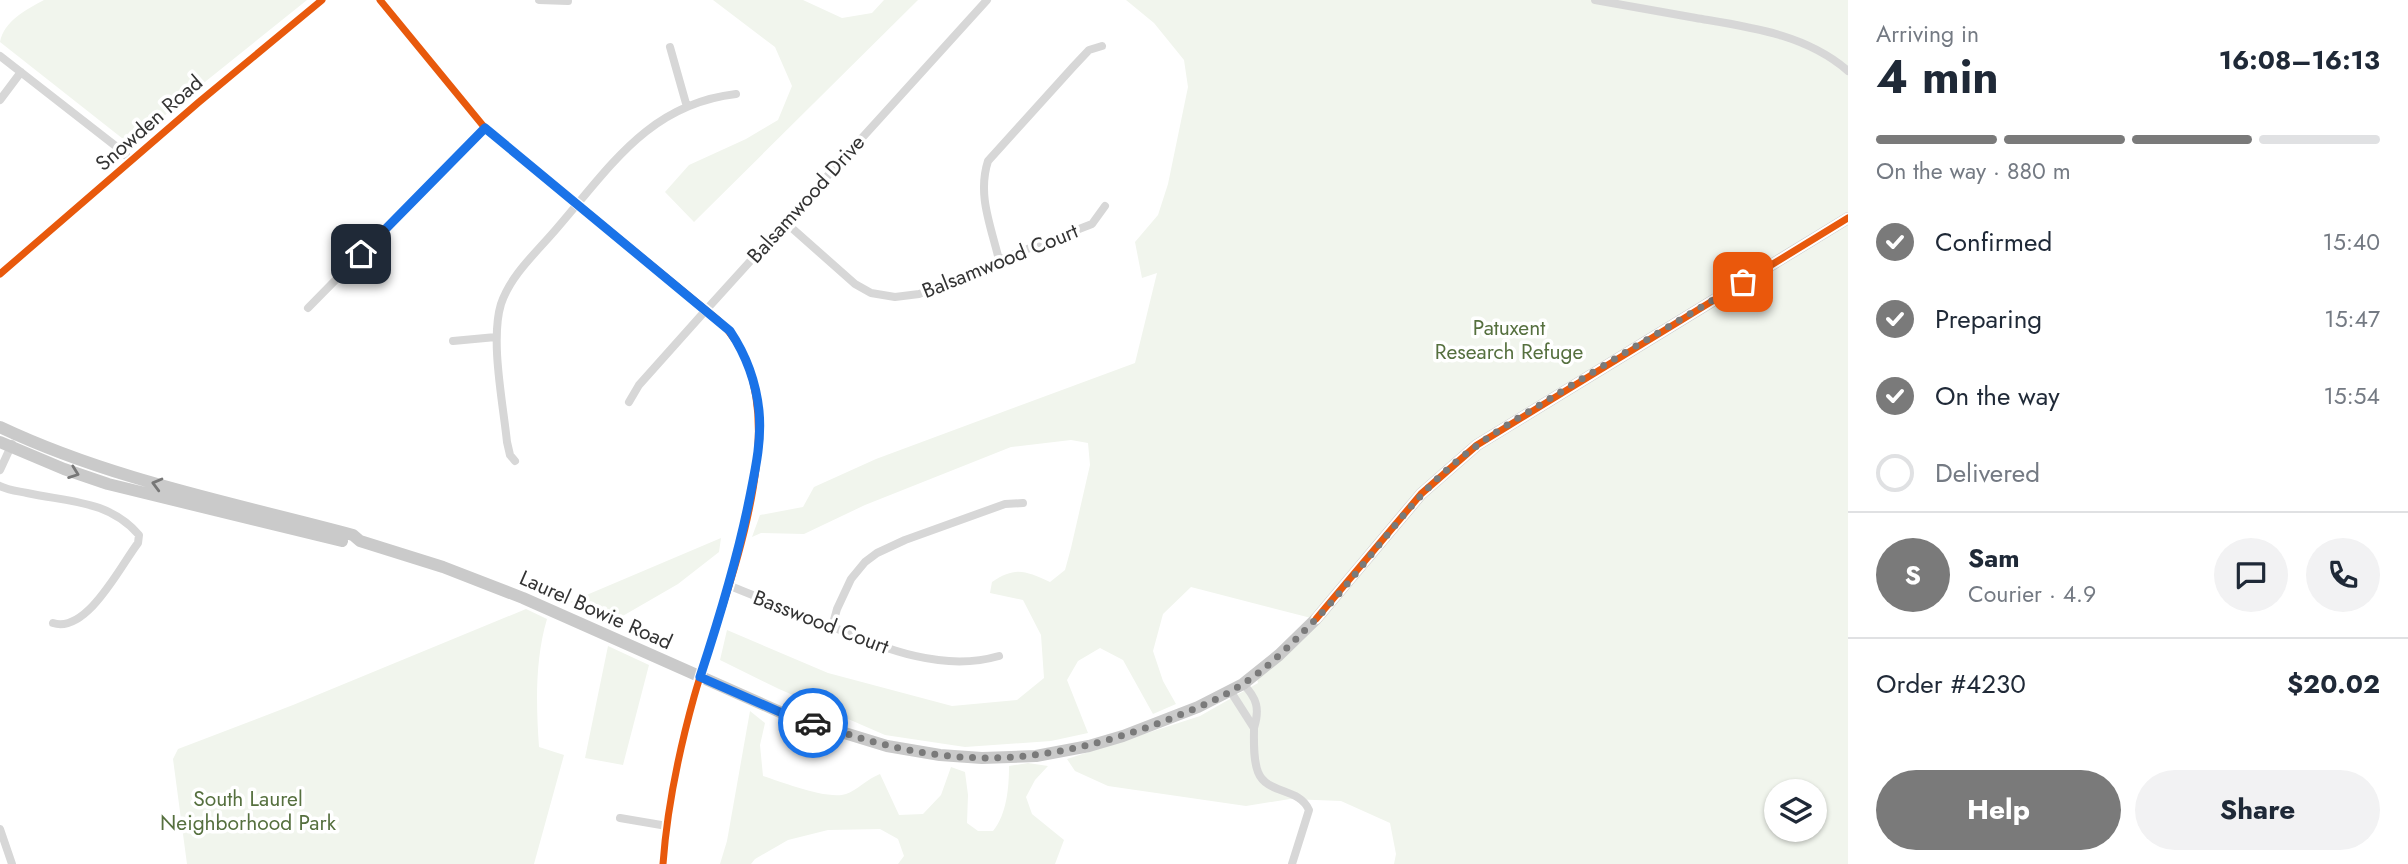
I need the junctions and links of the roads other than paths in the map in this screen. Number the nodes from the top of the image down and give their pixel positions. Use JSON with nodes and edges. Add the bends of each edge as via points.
{"nodes":[{"id":1,"x":322,"y":0,"type":"edge"},
{"id":2,"x":380,"y":0,"type":"edge"},
{"id":3,"x":539,"y":0,"type":"edge"},
{"id":4,"x":987,"y":0,"type":"edge"},
{"id":5,"x":1595,"y":0,"type":"edge"},
{"id":6,"x":568,"y":1,"type":"edge"},
{"id":7,"x":1102,"y":46,"type":"dead end"},
{"id":8,"x":670,"y":47,"type":"dead end"},
{"id":9,"x":0,"y":56,"type":"edge"},
{"id":10,"x":1848,"y":71,"type":"edge"},
{"id":11,"x":21,"y":72,"type":"junction"},
{"id":12,"x":736,"y":94,"type":"dead end"},
{"id":13,"x":0,"y":100,"type":"edge"},
{"id":14,"x":687,"y":107,"type":"junction"},
{"id":15,"x":485,"y":128,"type":"junction"},
{"id":16,"x":131,"y":161,"type":"junction"},
{"id":17,"x":578,"y":204,"type":"junction"},
{"id":18,"x":1105,"y":206,"type":"dead end"},
{"id":19,"x":1848,"y":218,"type":"edge"},
{"id":20,"x":785,"y":222,"type":"junction"},
{"id":21,"x":999,"y":260,"type":"junction"},
{"id":22,"x":0,"y":274,"type":"edge"},
{"id":23,"x":308,"y":308,"type":"dead end"},
{"id":24,"x":706,"y":310,"type":"junction"},
{"id":25,"x":496,"y":337,"type":"junction"},
{"id":26,"x":453,"y":341,"type":"dead end"},
{"id":27,"x":629,"y":402,"type":"dead end"},
{"id":28,"x":0,"y":427,"type":"edge"},
{"id":29,"x":9,"y":441,"type":"edge"},
{"id":30,"x":514,"y":461,"type":"dead end"},
{"id":31,"x":0,"y":470,"type":"edge"},
{"id":32,"x":0,"y":486,"type":"edge"},
{"id":33,"x":1023,"y":503,"type":"dead end"},
{"id":34,"x":728,"y":585,"type":"junction"},
{"id":35,"x":53,"y":623,"type":"dead end"},
{"id":36,"x":832,"y":627,"type":"junction"},
{"id":37,"x":999,"y":656,"type":"dead end"},
{"id":38,"x":700,"y":677,"type":"junction"},
{"id":39,"x":1243,"y":684,"type":"junction"},
{"id":40,"x":1231,"y":692,"type":"junction"},
{"id":41,"x":1254,"y":728,"type":"junction"},
{"id":42,"x":620,"y":818,"type":"dead end"},
{"id":43,"x":667,"y":826,"type":"junction"},
{"id":44,"x":0,"y":829,"type":"edge"},
{"id":45,"x":12,"y":864,"type":"edge"},
{"id":46,"x":663,"y":864,"type":"edge"},
{"id":47,"x":1292,"y":864,"type":"edge"}],
"edges":[{"from":1,"to":16,"type":"street","name":"Snowden Road"},
{"from":2,"to":15,"type":"street"},
{"from":3,"to":6,"type":"street"},
{"from":4,"to":20,"type":"street","name":"Balsamwood Drive"},
{"from":5,"to":10,"type":"street","via":[[1771,31],[1811,47]]},
{"from":7,"to":21,"type":"street","via":[[1089,50],[988,161],[983,177],[985,205]]},
{"from":8,"to":14,"type":"street"},
{"from":9,"to":11,"type":"street"},
{"from":11,"to":13,"type":"street"},
{"from":11,"to":16,"type":"street"},
{"from":12,"to":14,"type":"street"},
{"from":14,"to":17,"type":"street","via":[[631,143]]},
{"from":15,"to":17,"type":"street"},
{"from":15,"to":23,"type":"street"},
{"from":16,"to":22,"type":"street","name":"Snowden Road"},
{"from":17,"to":24,"type":"street"},
{"from":17,"to":25,"type":"street","via":[[508,288]]},
{"from":18,"to":21,"type":"street","name":"Balsamwood Court","via":[[1092,224]]},
{"from":19,"to":39,"type":"main road","name":"Laurel Bowie Road","via":[[1477,445],[1421,494],[1316,619]]},
{"from":20,"to":21,"type":"street","name":"Balsamwood Court","via":[[855,284],[884,296],[919,294]]},
{"from":20,"to":24,"type":"street","name":"Balsamwood Drive"},
{"from":24,"to":27,"type":"street","name":"Balsamwood Drive"},
{"from":24,"to":34,"type":"street","via":[[730,331],[741,349],[754,381],[759,411],[758,457]]},
{"from":25,"to":26,"type":"street"},
{"from":25,"to":30,"type":"street","via":[[507,442]]},
{"from":28,"to":29,"type":"main road","name":"Laurel Bowie Road"},
{"from":29,"to":31,"type":"street"},
{"from":29,"to":38,"type":"main road","name":"Laurel Bowie Road","via":[[353,535],[491,585]]},
{"from":32,"to":35,"type":"street","via":[[107,510],[139,536],[94,606],[63,625]]},
{"from":33,"to":36,"type":"street","via":[[1005,504],[877,553],[851,579]]},
{"from":34,"to":36,"type":"street","name":"Basswood Court"},
{"from":34,"to":38,"type":"street"},
{"from":36,"to":37,"type":"street","name":"Basswood Court","via":[[888,649],[937,660],[978,661]]},
{"from":38,"to":40,"type":"main road","name":"Laurel Bowie Road","via":[[789,716],[887,746],[972,758],[1037,756],[1089,746]]},
{"from":38,"to":43,"type":"street"},
{"from":39,"to":40,"type":"main road","name":"Laurel Bowie Road"},
{"from":39,"to":41,"type":"street","via":[[1257,704]]},
{"from":40,"to":41,"type":"street"},
{"from":41,"to":47,"type":"street","via":[[1259,774],[1279,790],[1302,798],[1309,810]]},
{"from":42,"to":43,"type":"street"},
{"from":43,"to":46,"type":"street"},
{"from":44,"to":45,"type":"street"}]}
